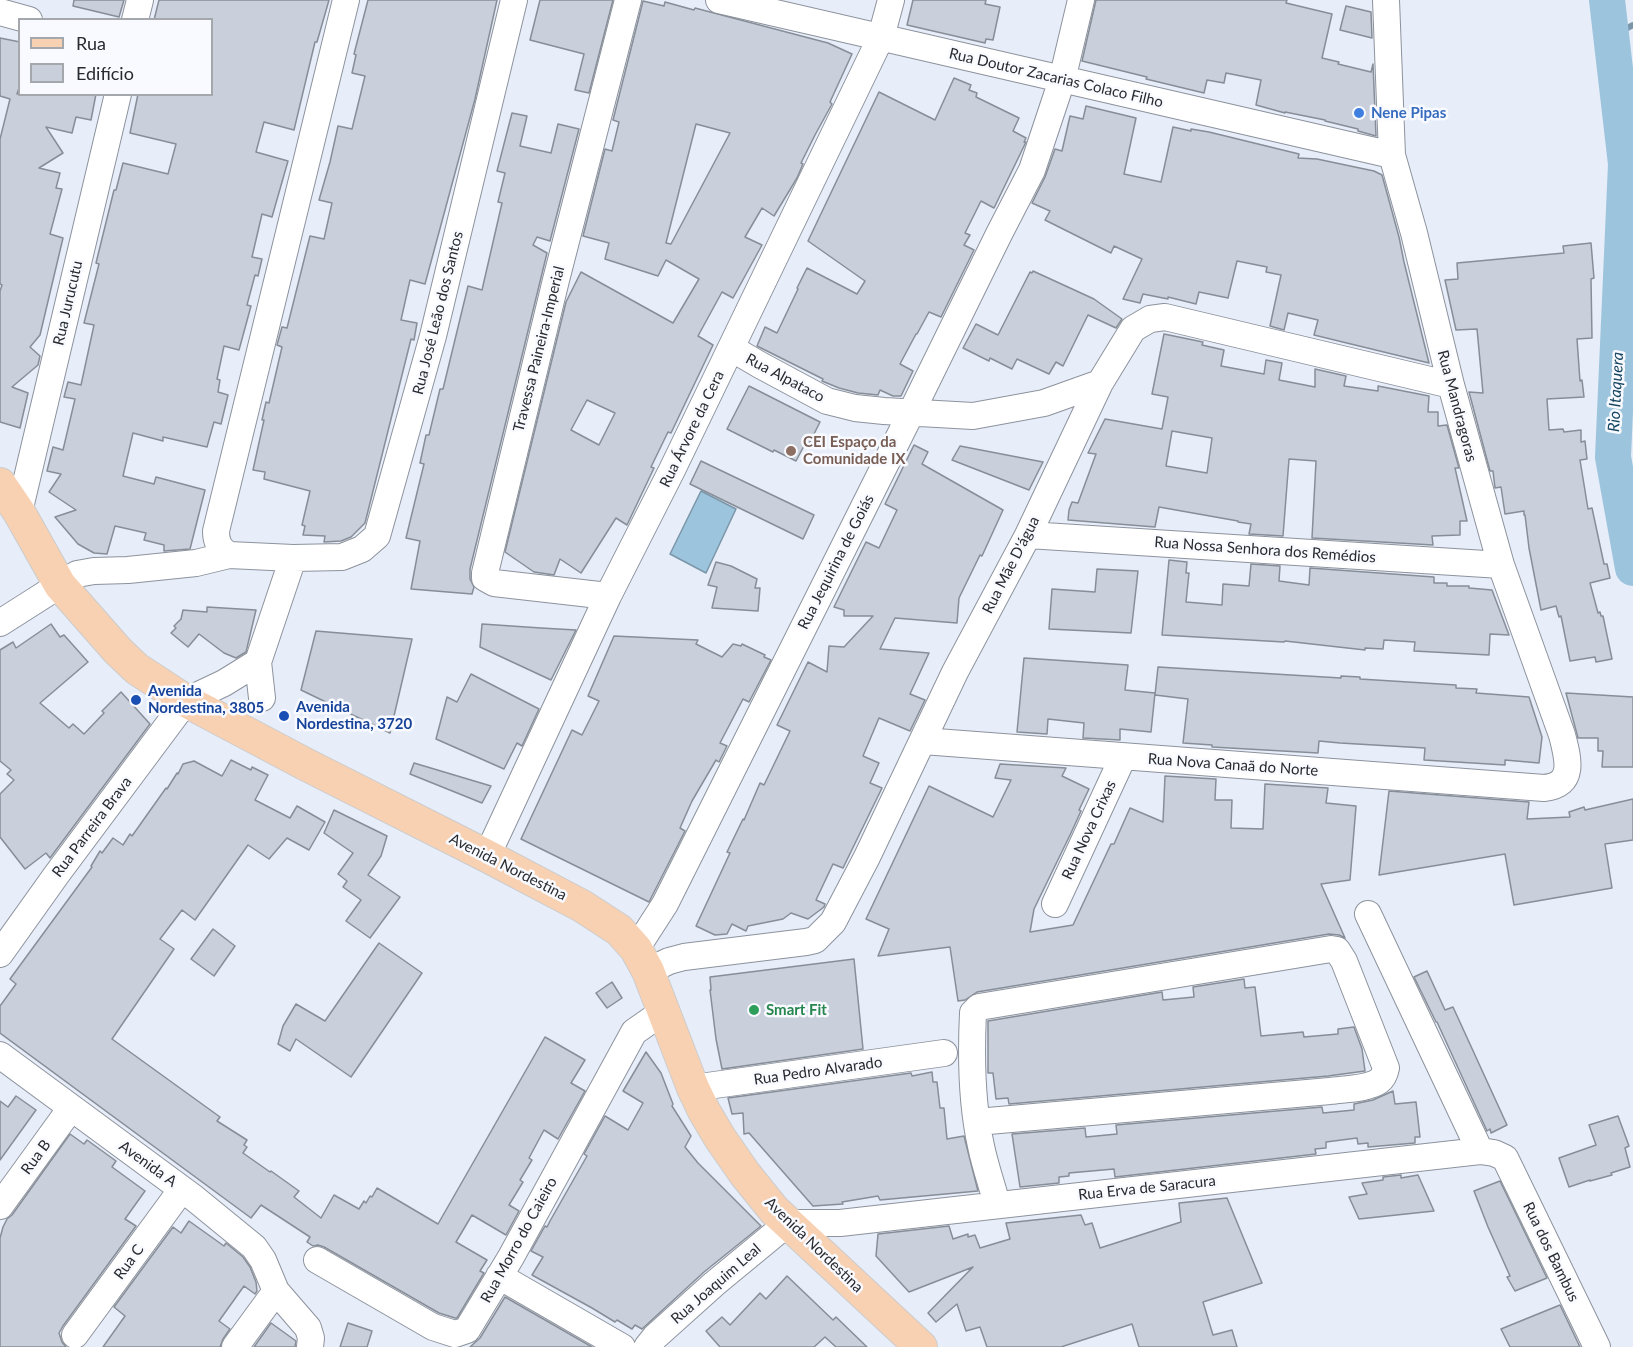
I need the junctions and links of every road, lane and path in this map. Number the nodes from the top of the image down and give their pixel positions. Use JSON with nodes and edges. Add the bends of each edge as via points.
{"nodes":[{"id":1,"x":140,"y":0,"type":"edge"},
{"id":2,"x":346,"y":0,"type":"edge"},
{"id":3,"x":514,"y":0,"type":"edge"},
{"id":4,"x":628,"y":0,"type":"edge"},
{"id":5,"x":719,"y":0,"type":"edge"},
{"id":6,"x":891,"y":0,"type":"edge"},
{"id":7,"x":1081,"y":0,"type":"edge"},
{"id":8,"x":1386,"y":0,"type":"edge"},
{"id":9,"x":0,"y":12,"type":"edge"},
{"id":10,"x":22,"y":18,"type":"edge"},
{"id":11,"x":136,"y":18,"type":"edge"},
{"id":12,"x":881,"y":37,"type":"junction"},
{"id":13,"x":1062,"y":80,"type":"junction"},
{"id":14,"x":118,"y":96,"type":"edge"},
{"id":15,"x":1392,"y":155,"type":"junction"},
{"id":16,"x":731,"y":348,"type":"junction"},
{"id":17,"x":1100,"y":383,"type":"junction"},
{"id":18,"x":1451,"y":385,"type":"junction"},
{"id":19,"x":912,"y":411,"type":"junction"},
{"id":20,"x":0,"y":484,"type":"edge"},
{"id":21,"x":19,"y":512,"type":"junction"},
{"id":22,"x":1028,"y":535,"type":"junction"},
{"id":23,"x":229,"y":555,"type":"junction"},
{"id":24,"x":293,"y":558,"type":"junction"},
{"id":25,"x":1501,"y":566,"type":"junction"},
{"id":26,"x":60,"y":585,"type":"junction"},
{"id":27,"x":608,"y":596,"type":"junction"},
{"id":28,"x":0,"y":623,"type":"edge"},
{"id":29,"x":258,"y":662,"type":"junction"},
{"id":30,"x":262,"y":698,"type":"dead end"},
{"id":31,"x":186,"y":701,"type":"junction"},
{"id":32,"x":923,"y":741,"type":"junction"},
{"id":33,"x":1123,"y":757,"type":"junction"},
{"id":34,"x":1544,"y":788,"type":"joint"},
{"id":35,"x":487,"y":856,"type":"junction"},
{"id":36,"x":1054,"y":904,"type":"dead end"},
{"id":37,"x":1368,"y":914,"type":"dead end"},
{"id":38,"x":0,"y":954,"type":"edge"},
{"id":39,"x":642,"y":960,"type":"junction"},
{"id":40,"x":664,"y":1011,"type":"junction"},
{"id":41,"x":944,"y":1053,"type":"dead end"},
{"id":42,"x":0,"y":1055,"type":"edge"},
{"id":43,"x":693,"y":1088,"type":"junction"},
{"id":44,"x":71,"y":1108,"type":"junction"},
{"id":45,"x":976,"y":1122,"type":"junction"},
{"id":46,"x":1480,"y":1151,"type":"junction"},
{"id":47,"x":1505,"y":1158,"type":"joint"},
{"id":48,"x":182,"y":1190,"type":"junction"},
{"id":49,"x":997,"y":1204,"type":"junction"},
{"id":50,"x":0,"y":1206,"type":"edge"},
{"id":51,"x":788,"y":1223,"type":"junction"},
{"id":52,"x":318,"y":1260,"type":"dead end"},
{"id":53,"x":499,"y":1276,"type":"junction"},
{"id":54,"x":276,"y":1291,"type":"junction"},
{"id":55,"x":75,"y":1335,"type":"dead end"},
{"id":56,"x":656,"y":1344,"type":"edge"},
{"id":57,"x":918,"y":1346,"type":"edge"},
{"id":58,"x":235,"y":1347,"type":"edge"},
{"id":59,"x":310,"y":1347,"type":"edge"},
{"id":60,"x":622,"y":1347,"type":"edge"},
{"id":61,"x":1597,"y":1347,"type":"edge"}],
"edges":[{"from":1,"to":11,"type":"street"},
{"from":2,"to":23,"type":"street","via":[[216,531],[216,541]]},
{"from":3,"to":24,"type":"street","name":"Rua José Leão dos Santos","via":[[433,336],[377,536],[362,549],[342,557]]},
{"from":4,"to":27,"type":"street","name":"Travessa Paineira-Imperial","via":[[485,573],[485,578],[494,583]]},
{"from":5,"to":12,"type":"street","name":"Rua Doutor Zacarias Colaco Filho"},
{"from":6,"to":12,"type":"street","name":"Rua Árvore da Cera"},
{"from":7,"to":13,"type":"street","name":"Rua Jequirina de Goiás"},
{"from":8,"to":15,"type":"street","name":"Rua Mandragoras"},
{"from":9,"to":10,"type":"street"},
{"from":12,"to":13,"type":"street","name":"Rua Doutor Zacarias Colaco Filho"},
{"from":12,"to":16,"type":"street","name":"Rua Árvore da Cera"},
{"from":13,"to":15,"type":"street","name":"Rua Doutor Zacarias Colaco Filho"},
{"from":13,"to":19,"type":"street","name":"Rua Jequirina de Goiás","via":[[1032,170]]},
{"from":14,"to":21,"type":"street","name":"Rua Jurucutu"},
{"from":15,"to":18,"type":"street","name":"Rua Mandragoras"},
{"from":16,"to":19,"type":"street","name":"Rua Alpataco","via":[[827,401],[855,408]]},
{"from":16,"to":27,"type":"street","name":"Rua Árvore da Cera"},
{"from":17,"to":18,"type":"street","name":"Rua Mãe D'água","via":[[1133,329],[1150,319],[1165,317]]},
{"from":17,"to":19,"type":"street","name":"Rua Alpataco","via":[[1044,403],[973,416]]},
{"from":17,"to":22,"type":"street","name":"Rua Mãe D'água"},
{"from":18,"to":25,"type":"street","name":"Rua Mandragoras"},
{"from":19,"to":39,"type":"street","name":"Rua Jequirina de Goiás","via":[[665,904]]},
{"from":20,"to":21,"type":"main road","name":"Avenida Nordestina"},
{"from":21,"to":26,"type":"main road","name":"Avenida Nordestina"},
{"from":22,"to":25,"type":"street","name":"Rua Nossa Senhora dos Remédios"},
{"from":22,"to":32,"type":"street","name":"Rua Mãe D'água"},
{"from":23,"to":24,"type":"street","name":"Rua José Leão dos Santos"},
{"from":23,"to":26,"type":"street","name":"Rua José Leão dos Santos","via":[[196,563],[77,574]]},
{"from":24,"to":29,"type":"street"},
{"from":25,"to":34,"type":"street","name":"Rua Mandragoras","via":[[1568,755],[1563,780],[1556,787]]},
{"from":26,"to":28,"type":"street","name":"Rua José Leão dos Santos"},
{"from":26,"to":31,"type":"main road","name":"Avenida Nordestina","via":[[136,669]]},
{"from":27,"to":35,"type":"street","name":"Rua Árvore da Cera"},
{"from":29,"to":30,"type":"street"},
{"from":29,"to":31,"type":"street"},
{"from":31,"to":35,"type":"main road","name":"Avenida Nordestina"},
{"from":31,"to":38,"type":"street","name":"Rua Parreira Brava"},
{"from":32,"to":33,"type":"street","name":"Rua Nova Canaã do Norte"},
{"from":32,"to":39,"type":"street","name":"Rua Mãe D'água","via":[[842,904],[832,922],[814,940],[669,961]]},
{"from":33,"to":34,"type":"street","name":"Rua Nova Canaã do Norte"},
{"from":33,"to":36,"type":"street","name":"Rua Nova Crixas"},
{"from":35,"to":39,"type":"main road","name":"Avenida Nordestina","via":[[619,930]]},
{"from":37,"to":46,"type":"street"},
{"from":39,"to":40,"type":"main road","name":"Avenida Nordestina"},
{"from":40,"to":43,"type":"main road","name":"Avenida Nordestina"},
{"from":40,"to":53,"type":"street","name":"Rua Morro do Caieiro","via":[[634,1032]]},
{"from":41,"to":43,"type":"street","name":"Rua Pedro Alvarado"},
{"from":42,"to":44,"type":"street","name":"Avenida A"},
{"from":43,"to":51,"type":"main road","name":"Avenida Nordestina","via":[[745,1174]]},
{"from":44,"to":48,"type":"street","name":"Avenida A"},
{"from":44,"to":50,"type":"street","name":"Rua B"},
{"from":45,"to":45,"type":"street","via":[[1368,1086],[1379,1082],[1386,1068],[1344,961],[1337,950],[1331,949],[979,1007],[973,1013]]},
{"from":45,"to":49,"type":"street"},
{"from":46,"to":47,"type":"street","name":"Rua Erva de Saracura"},
{"from":46,"to":49,"type":"street","name":"Rua Erva de Saracura"},
{"from":47,"to":61,"type":"street","name":"Rua dos Bambus"},
{"from":48,"to":54,"type":"street","name":"Avenida A","via":[[254,1247]]},
{"from":48,"to":55,"type":"street","name":"Rua C"},
{"from":49,"to":51,"type":"street","name":"Rua Erva de Saracura","via":[[840,1222]]},
{"from":51,"to":56,"type":"street","name":"Rua Joaquim Leal","via":[[714,1284]]},
{"from":51,"to":57,"type":"main road","name":"Avenida Nordestina"},
{"from":52,"to":53,"type":"street","name":"Rua Morro do Caieiro","via":[[433,1326],[455,1334],[471,1326]]},
{"from":53,"to":60,"type":"street"},
{"from":54,"to":58,"type":"street"},
{"from":54,"to":59,"type":"street","name":"Avenida A","via":[[308,1328]]}]}
